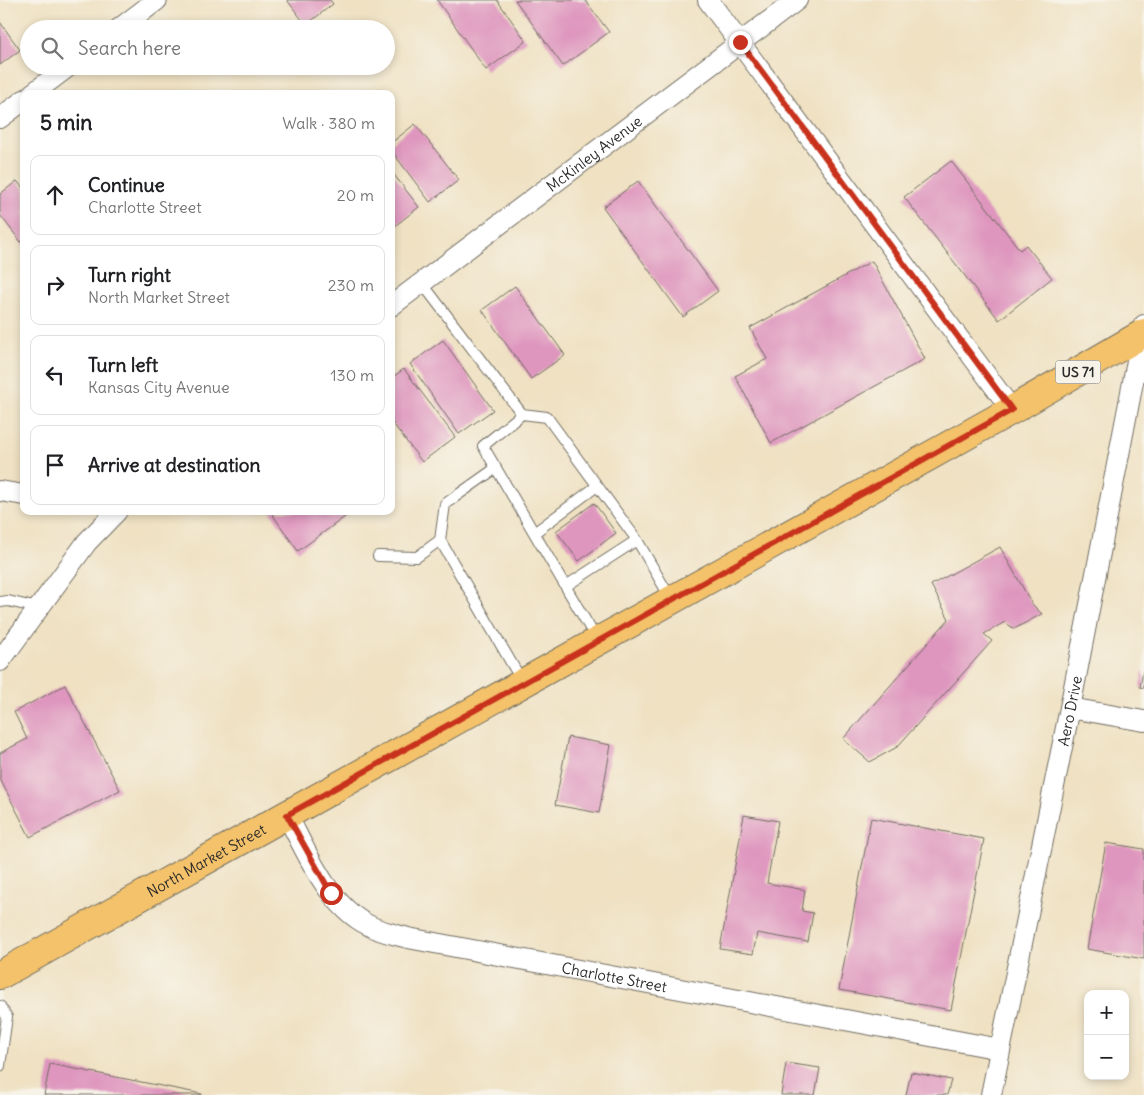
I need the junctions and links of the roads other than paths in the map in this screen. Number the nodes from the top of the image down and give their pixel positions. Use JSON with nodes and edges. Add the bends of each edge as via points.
{"nodes":[{"id":1,"x":157,"y":0,"type":"edge"},
{"id":2,"x":708,"y":0,"type":"edge"},
{"id":3,"x":796,"y":0,"type":"edge"},
{"id":4,"x":131,"y":20,"type":"edge"},
{"id":5,"x":740,"y":42,"type":"junction"},
{"id":6,"x":57,"y":75,"type":"edge"},
{"id":7,"x":37,"y":90,"type":"edge"},
{"id":8,"x":20,"y":103,"type":"edge"},
{"id":9,"x":0,"y":118,"type":"edge"},
{"id":10,"x":422,"y":283,"type":"junction"},
{"id":11,"x":395,"y":303,"type":"edge"},
{"id":12,"x":1143,"y":330,"type":"edge"},
{"id":13,"x":1012,"y":410,"type":"junction"},
{"id":14,"x":522,"y":414,"type":"junction"},
{"id":15,"x":496,"y":468,"type":"junction"},
{"id":16,"x":597,"y":486,"type":"junction"},
{"id":17,"x":0,"y":491,"type":"edge"},
{"id":18,"x":20,"y":494,"type":"edge"},
{"id":19,"x":113,"y":515,"type":"edge"},
{"id":20,"x":534,"y":533,"type":"junction"},
{"id":21,"x":440,"y":540,"type":"junction"},
{"id":22,"x":637,"y":540,"type":"junction"},
{"id":23,"x":378,"y":556,"type":"dead end"},
{"id":24,"x":566,"y":586,"type":"junction"},
{"id":25,"x":672,"y":600,"type":"junction"},
{"id":26,"x":0,"y":602,"type":"edge"},
{"id":27,"x":38,"y":608,"type":"junction"},
{"id":28,"x":598,"y":641,"type":"junction"},
{"id":29,"x":0,"y":661,"type":"edge"},
{"id":30,"x":523,"y":683,"type":"junction"},
{"id":31,"x":1070,"y":708,"type":"junction"},
{"id":32,"x":1144,"y":721,"type":"edge"},
{"id":33,"x":287,"y":815,"type":"junction"},
{"id":34,"x":0,"y":976,"type":"edge"},
{"id":35,"x":0,"y":1006,"type":"edge"},
{"id":36,"x":1000,"y":1049,"type":"junction"},
{"id":37,"x":0,"y":1066,"type":"edge"},
{"id":38,"x":991,"y":1095,"type":"edge"}],
"edges":[{"from":1,"to":4,"type":"street"},
{"from":2,"to":5,"type":"street"},
{"from":3,"to":5,"type":"street","name":"McKinley Avenue"},
{"from":5,"to":10,"type":"street","name":"McKinley Avenue"},
{"from":5,"to":13,"type":"street"},
{"from":6,"to":7,"type":"street"},
{"from":8,"to":9,"type":"street"},
{"from":10,"to":11,"type":"street","name":"McKinley Avenue"},
{"from":10,"to":14,"type":"lane"},
{"from":12,"to":13,"type":"main road","name":"North Market Street","number":"US 71"},
{"from":12,"to":31,"type":"street","name":"Aero Drive"},
{"from":13,"to":25,"type":"main road","name":"North Market Street","number":"US 71"},
{"from":14,"to":15,"type":"lane","via":[[483,446]]},
{"from":14,"to":16,"type":"lane","via":[[547,417]]},
{"from":15,"to":20,"type":"lane"},
{"from":15,"to":21,"type":"lane","via":[[445,504]]},
{"from":16,"to":20,"type":"lane"},
{"from":16,"to":22,"type":"lane"},
{"from":17,"to":18,"type":"street"},
{"from":19,"to":27,"type":"street","via":[[87,542]]},
{"from":20,"to":24,"type":"lane"},
{"from":21,"to":23,"type":"lane","via":[[417,557]]},
{"from":21,"to":30,"type":"lane"},
{"from":22,"to":24,"type":"lane"},
{"from":22,"to":25,"type":"lane"},
{"from":24,"to":28,"type":"lane"},
{"from":25,"to":28,"type":"main road","name":"North Market Street","number":"US 71"},
{"from":26,"to":27,"type":"lane"},
{"from":27,"to":29,"type":"street"},
{"from":28,"to":30,"type":"main road","name":"North Market Street","number":"US 71"},
{"from":30,"to":33,"type":"main road","name":"North Market Street","number":"US 71"},
{"from":31,"to":32,"type":"street"},
{"from":31,"to":36,"type":"street","name":"Aero Drive"},
{"from":33,"to":34,"type":"main road","name":"North Market Street","number":"US 71"},
{"from":33,"to":36,"type":"street","name":"Charlotte Street","via":[[331,893],[348,912],[368,926],[408,938]]},
{"from":35,"to":37,"type":"lane","via":[[7,1017]]},
{"from":36,"to":38,"type":"street","name":"Aero Drive"}]}
